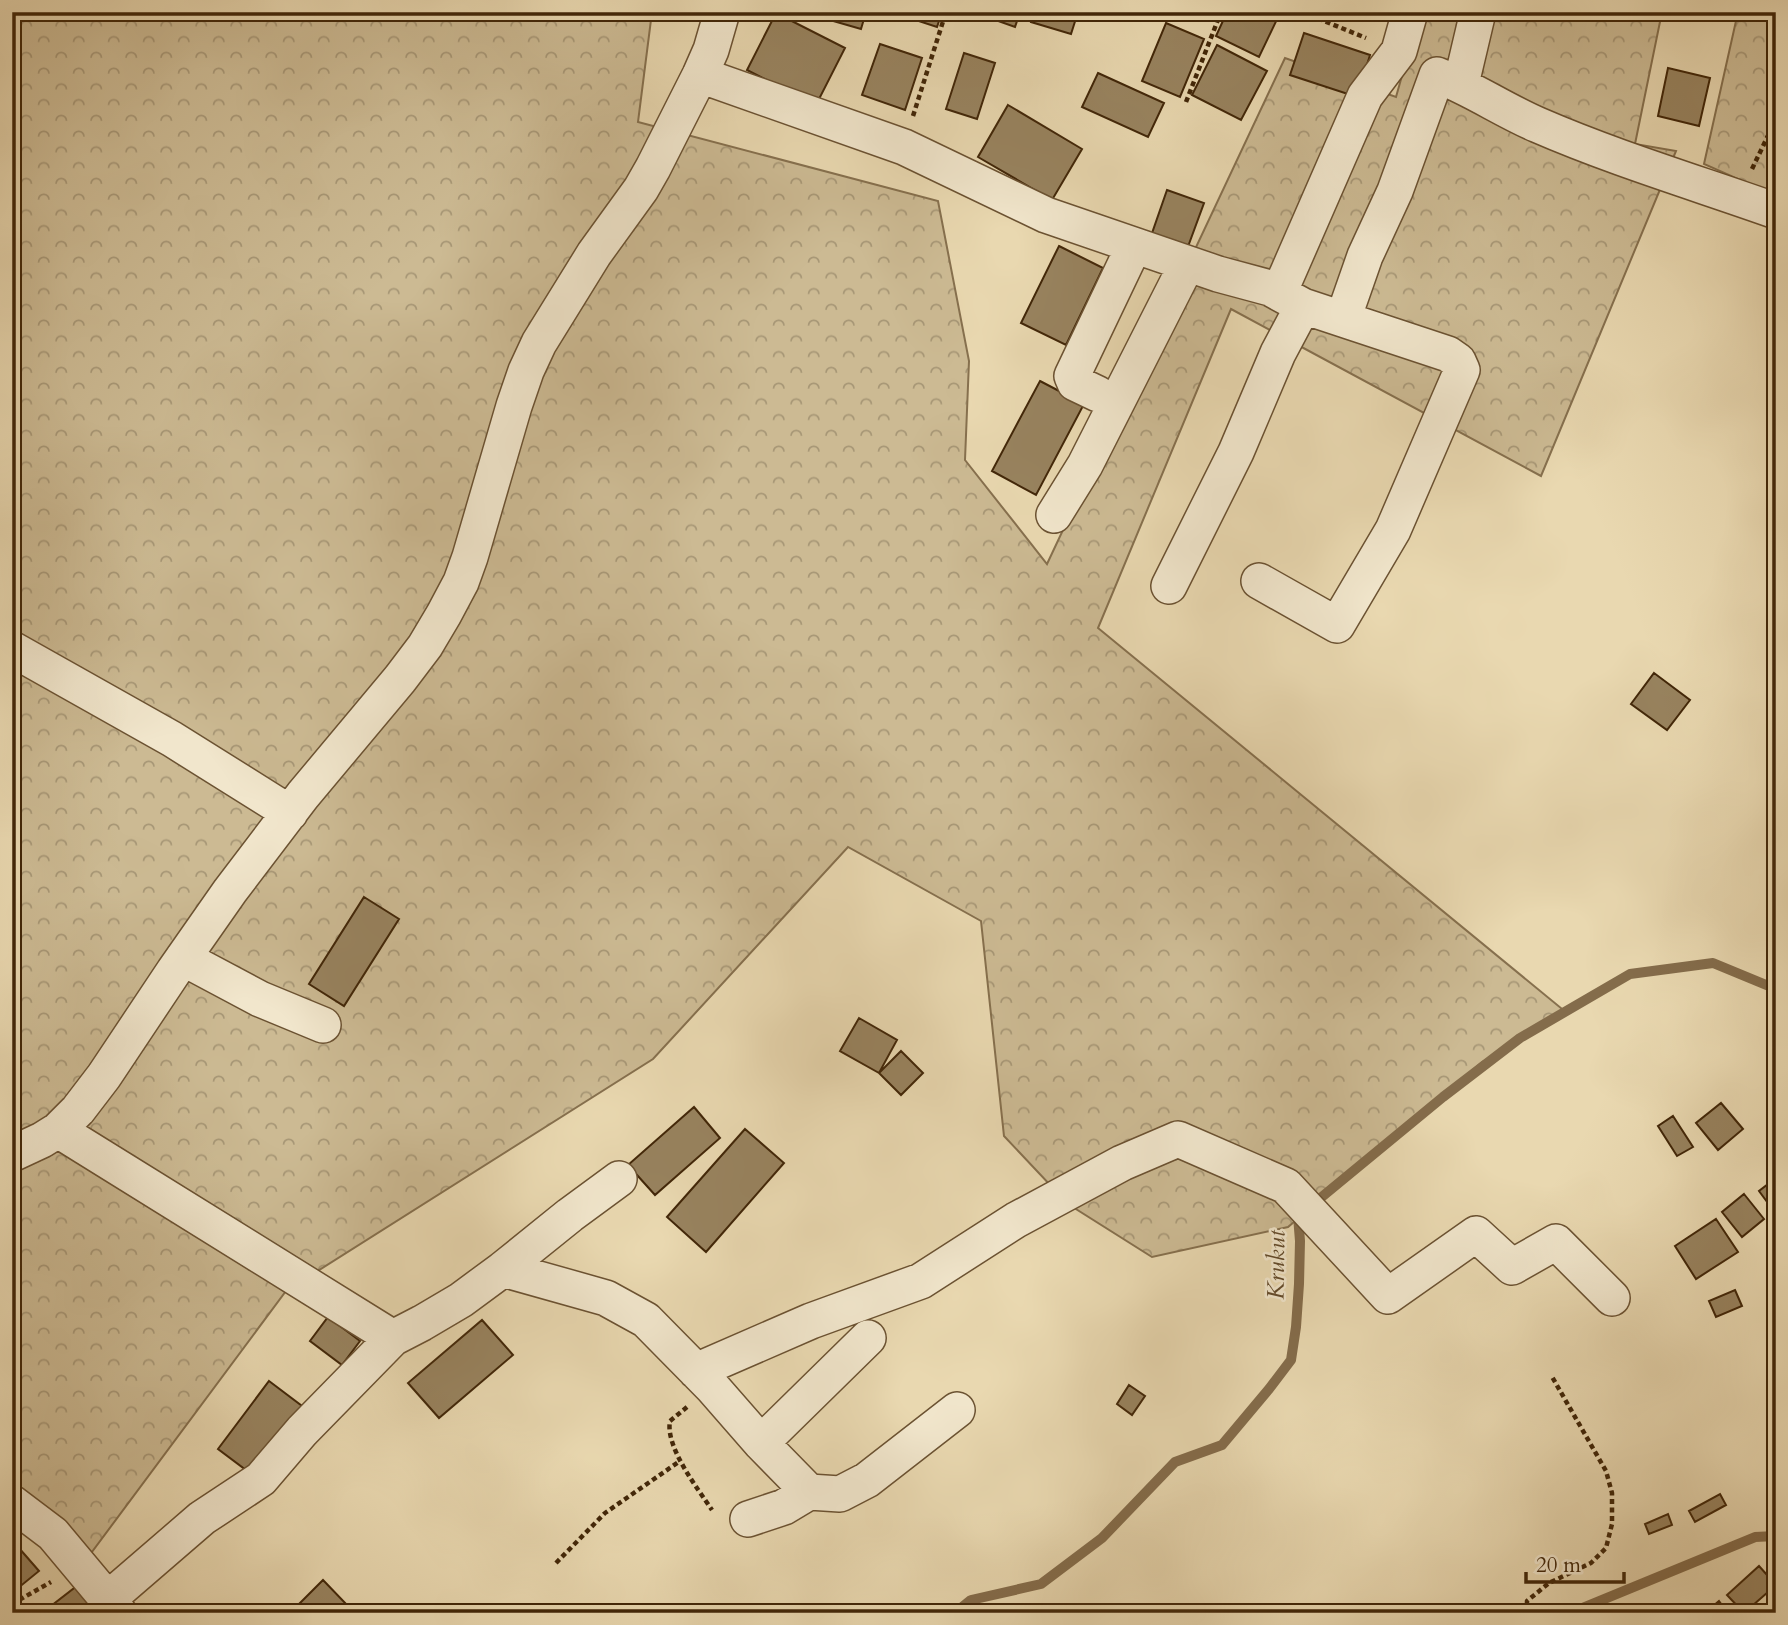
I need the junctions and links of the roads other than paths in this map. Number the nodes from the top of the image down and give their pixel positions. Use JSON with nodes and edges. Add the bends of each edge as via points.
{"nodes":[{"id":1,"x":722,"y":12,"type":"edge"},
{"id":2,"x":1410,"y":12,"type":"edge"},
{"id":3,"x":1478,"y":12,"type":"edge"},
{"id":4,"x":700,"y":75,"type":"junction"},
{"id":5,"x":1461,"y":84,"type":"junction"},
{"id":6,"x":1776,"y":211,"type":"edge"},
{"id":7,"x":1134,"y":246,"type":"junction"},
{"id":8,"x":1187,"y":264,"type":"junction"},
{"id":9,"x":1291,"y":300,"type":"junction"},
{"id":10,"x":1343,"y":319,"type":"junction"},
{"id":11,"x":1098,"y":394,"type":"dead end"},
{"id":12,"x":1054,"y":515,"type":"dead end"},
{"id":13,"x":1259,"y":581,"type":"dead end"},
{"id":14,"x":1169,"y":586,"type":"dead end"},
{"id":15,"x":12,"y":649,"type":"edge"},
{"id":16,"x":290,"y":813,"type":"junction"},
{"id":17,"x":183,"y":958,"type":"junction"},
{"id":18,"x":323,"y":1025,"type":"dead end"},
{"id":19,"x":58,"y":1130,"type":"junction"},
{"id":20,"x":12,"y":1154,"type":"edge"},
{"id":21,"x":619,"y":1178,"type":"dead end"},
{"id":22,"x":503,"y":1269,"type":"junction"},
{"id":23,"x":1612,"y":1298,"type":"dead end"},
{"id":24,"x":393,"y":1338,"type":"junction"},
{"id":25,"x":868,"y":1338,"type":"dead end"},
{"id":26,"x":704,"y":1379,"type":"junction"},
{"id":27,"x":957,"y":1410,"type":"dead end"},
{"id":28,"x":761,"y":1443,"type":"junction"},
{"id":29,"x":809,"y":1492,"type":"junction"},
{"id":30,"x":12,"y":1503,"type":"edge"},
{"id":31,"x":748,"y":1519,"type":"dead end"},
{"id":32,"x":113,"y":1606,"type":"edge"}],
"edges":[{"from":1,"to":4,"type":"street"},
{"from":2,"to":9,"type":"street","via":[[1399,51],[1365,96]]},
{"from":3,"to":5,"type":"street"},
{"from":4,"to":7,"type":"street","via":[[904,147],[1046,215]]},
{"from":4,"to":16,"type":"street","via":[[641,189],[539,343],[514,406],[470,557],[444,614],[425,646]]},
{"from":5,"to":6,"type":"street","via":[[1573,139]]},
{"from":5,"to":10,"type":"street","via":[[1437,75]]},
{"from":7,"to":8,"type":"street"},
{"from":7,"to":11,"type":"street","via":[[1072,376],[1075,383]]},
{"from":8,"to":9,"type":"street","via":[[1270,288]]},
{"from":8,"to":12,"type":"street","via":[[1085,465]]},
{"from":9,"to":10,"type":"street"},
{"from":9,"to":14,"type":"street","via":[[1278,353],[1236,452]]},
{"from":10,"to":13,"type":"street","via":[[1448,354],[1458,360],[1462,370],[1393,530],[1337,625]]},
{"from":15,"to":16,"type":"street","via":[[172,738]]},
{"from":16,"to":17,"type":"street"},
{"from":17,"to":18,"type":"street","via":[[260,999]]},
{"from":17,"to":19,"type":"street","via":[[104,1076]]},
{"from":19,"to":20,"type":"street"},
{"from":19,"to":24,"type":"street"},
{"from":21,"to":22,"type":"street"},
{"from":22,"to":24,"type":"street","via":[[461,1300]]},
{"from":22,"to":26,"type":"street","via":[[606,1298],[646,1320]]},
{"from":23,"to":26,"type":"street","via":[[1556,1241],[1512,1267],[1476,1234],[1388,1296],[1286,1186],[1178,1139],[1122,1163],[1016,1220],[921,1281],[811,1321]]},
{"from":24,"to":32,"type":"street","via":[[261,1479],[202,1518]]},
{"from":25,"to":28,"type":"street"},
{"from":26,"to":28,"type":"street"},
{"from":27,"to":29,"type":"street","via":[[867,1480],[840,1494]]},
{"from":28,"to":29,"type":"street"},
{"from":29,"to":31,"type":"street","via":[[784,1507]]},
{"from":30,"to":32,"type":"street","via":[[53,1534]]}]}
